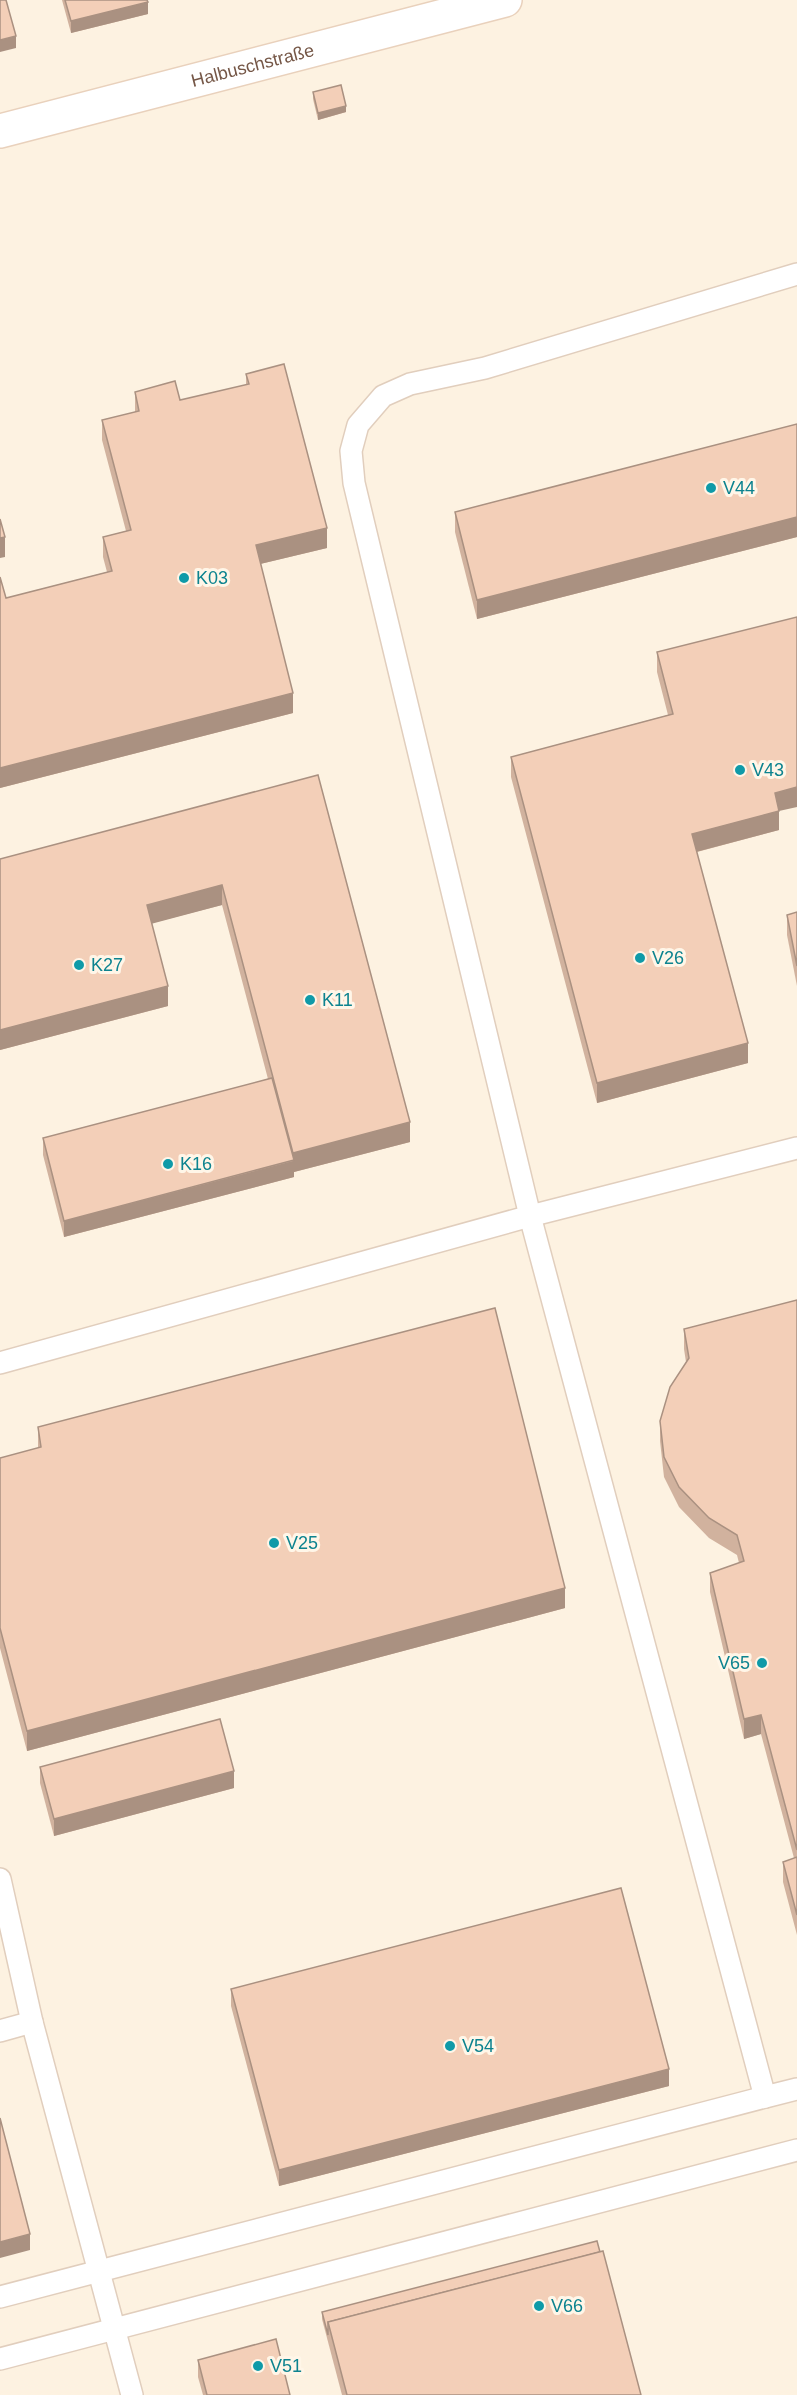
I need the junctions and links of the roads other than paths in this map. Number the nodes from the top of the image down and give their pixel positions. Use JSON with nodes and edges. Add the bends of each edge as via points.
{"nodes":[{"id":1,"x":505,"y":0,"type":"edge"},
{"id":2,"x":0,"y":131,"type":"edge"},
{"id":3,"x":797,"y":274,"type":"edge"},
{"id":4,"x":797,"y":1148,"type":"edge"},
{"id":5,"x":530,"y":1216,"type":"junction"},
{"id":6,"x":0,"y":1363,"type":"edge"},
{"id":7,"x":0,"y":1879,"type":"edge"},
{"id":8,"x":32,"y":2022,"type":"junction"},
{"id":9,"x":0,"y":2031,"type":"edge"},
{"id":10,"x":797,"y":2089,"type":"edge"},
{"id":11,"x":765,"y":2097,"type":"junction"},
{"id":12,"x":797,"y":2150,"type":"edge"},
{"id":13,"x":100,"y":2270,"type":"junction"},
{"id":14,"x":0,"y":2297,"type":"edge"},
{"id":15,"x":115,"y":2329,"type":"junction"},
{"id":16,"x":0,"y":2359,"type":"edge"},
{"id":17,"x":132,"y":2395,"type":"edge"}],
"edges":[{"from":1,"to":2,"type":"street","name":"Halbuschstraße"},
{"from":3,"to":5,"type":"lane","via":[[485,368],[410,384],[383,396],[358,425],[353,442],[354,483]]},
{"from":4,"to":5,"type":"lane"},
{"from":5,"to":6,"type":"lane"},
{"from":5,"to":11,"type":"lane"},
{"from":7,"to":8,"type":"lane"},
{"from":8,"to":9,"type":"lane"},
{"from":8,"to":13,"type":"lane"},
{"from":10,"to":11,"type":"lane"},
{"from":11,"to":13,"type":"lane"},
{"from":12,"to":15,"type":"lane"},
{"from":13,"to":14,"type":"lane"},
{"from":13,"to":15,"type":"lane"},
{"from":15,"to":16,"type":"lane"},
{"from":15,"to":17,"type":"lane"}]}
